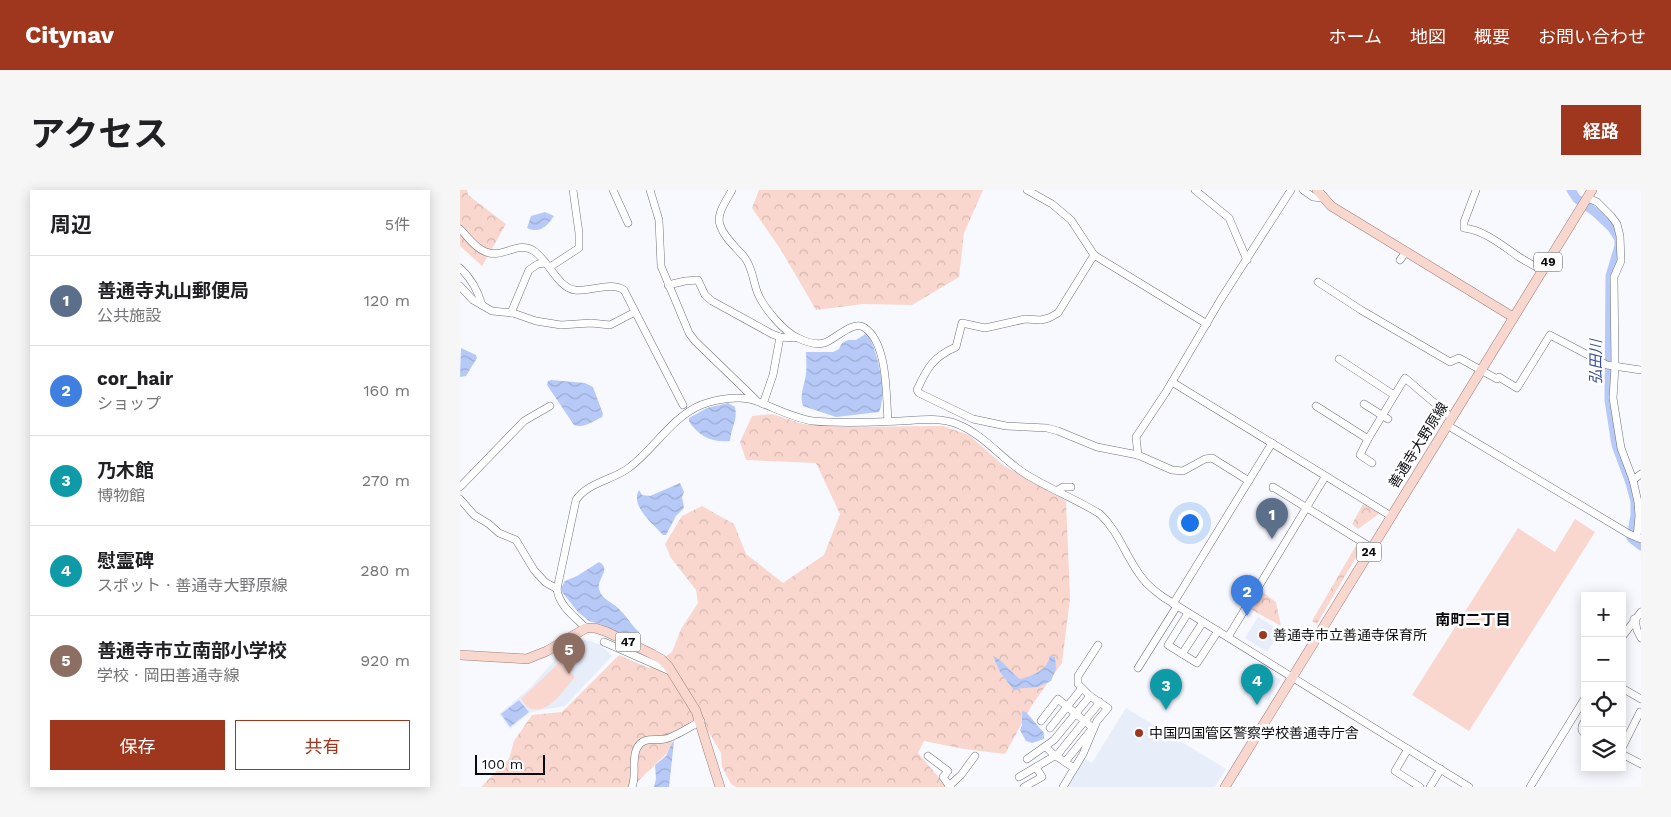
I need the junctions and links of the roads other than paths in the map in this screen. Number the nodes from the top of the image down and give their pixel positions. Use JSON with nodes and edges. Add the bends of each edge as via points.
{"nodes":[{"id":1,"x":572,"y":190,"type":"edge"},
{"id":2,"x":613,"y":190,"type":"edge"},
{"id":3,"x":650,"y":190,"type":"edge"},
{"id":4,"x":732,"y":190,"type":"edge"},
{"id":5,"x":1026,"y":190,"type":"edge"},
{"id":6,"x":1195,"y":190,"type":"edge"},
{"id":7,"x":1291,"y":190,"type":"edge"},
{"id":8,"x":1303,"y":190,"type":"edge"},
{"id":9,"x":1476,"y":190,"type":"edge"},
{"id":10,"x":1320,"y":194,"type":"edge"},
{"id":11,"x":1587,"y":199,"type":"edge"},
{"id":12,"x":628,"y":224,"type":"dead end"},
{"id":13,"x":460,"y":229,"type":"edge"},
{"id":14,"x":1406,"y":252,"type":"junction"},
{"id":15,"x":1094,"y":254,"type":"junction"},
{"id":16,"x":1247,"y":260,"type":"junction"},
{"id":17,"x":1400,"y":260,"type":"dead end"},
{"id":18,"x":547,"y":265,"type":"junction"},
{"id":19,"x":460,"y":268,"type":"edge"},
{"id":20,"x":1543,"y":271,"type":"junction"},
{"id":21,"x":1318,"y":282,"type":"dead end"},
{"id":22,"x":668,"y":285,"type":"junction"},
{"id":23,"x":460,"y":286,"type":"edge"},
{"id":24,"x":482,"y":305,"type":"junction"},
{"id":25,"x":635,"y":312,"type":"junction"},
{"id":26,"x":511,"y":313,"type":"junction"},
{"id":27,"x":1513,"y":317,"type":"junction"},
{"id":28,"x":1207,"y":324,"type":"junction"},
{"id":29,"x":780,"y":337,"type":"junction"},
{"id":30,"x":798,"y":338,"type":"junction"},
{"id":31,"x":1339,"y":359,"type":"dead end"},
{"id":32,"x":1611,"y":366,"type":"junction"},
{"id":33,"x":1480,"y":370,"type":"junction"},
{"id":34,"x":1641,"y":370,"type":"edge"},
{"id":35,"x":1172,"y":382,"type":"junction"},
{"id":36,"x":1394,"y":395,"type":"junction"},
{"id":37,"x":759,"y":402,"type":"junction"},
{"id":38,"x":1364,"y":404,"type":"dead end"},
{"id":39,"x":683,"y":405,"type":"dead end"},
{"id":40,"x":550,"y":406,"type":"dead end"},
{"id":41,"x":1316,"y":406,"type":"dead end"},
{"id":42,"x":1385,"y":417,"type":"junction"},
{"id":43,"x":973,"y":419,"type":"junction"},
{"id":44,"x":888,"y":421,"type":"junction"},
{"id":45,"x":1449,"y":421,"type":"junction"},
{"id":46,"x":959,"y":425,"type":"junction"},
{"id":47,"x":1368,"y":439,"type":"junction"},
{"id":48,"x":1272,"y":443,"type":"junction"},
{"id":49,"x":1138,"y":455,"type":"junction"},
{"id":50,"x":1372,"y":463,"type":"dead end"},
{"id":51,"x":1641,"y":474,"type":"edge"},
{"id":52,"x":1325,"y":477,"type":"junction"},
{"id":53,"x":1633,"y":480,"type":"junction"},
{"id":54,"x":1249,"y":481,"type":"junction"},
{"id":55,"x":460,"y":487,"type":"edge"},
{"id":56,"x":1071,"y":487,"type":"dead end"},
{"id":57,"x":1272,"y":488,"type":"dead end"},
{"id":58,"x":1058,"y":490,"type":"junction"},
{"id":59,"x":460,"y":499,"type":"edge"},
{"id":60,"x":1306,"y":507,"type":"junction"},
{"id":61,"x":1391,"y":516,"type":"junction"},
{"id":62,"x":1636,"y":537,"type":"edge"},
{"id":63,"x":1372,"y":548,"type":"junction"},
{"id":64,"x":557,"y":590,"type":"junction"},
{"id":65,"x":1175,"y":605,"type":"junction"},
{"id":66,"x":1641,"y":612,"type":"edge"},
{"id":67,"x":1188,"y":613,"type":"junction"},
{"id":68,"x":1633,"y":619,"type":"junction"},
{"id":69,"x":1203,"y":622,"type":"junction"},
{"id":70,"x":586,"y":628,"type":"junction"},
{"id":71,"x":1626,"y":630,"type":"edge"},
{"id":72,"x":1218,"y":631,"type":"junction"},
{"id":73,"x":1228,"y":636,"type":"junction"},
{"id":74,"x":1641,"y":638,"type":"edge"},
{"id":75,"x":604,"y":642,"type":"dead end"},
{"id":76,"x":1098,"y":645,"type":"dead end"},
{"id":77,"x":1182,"y":654,"type":"junction"},
{"id":78,"x":460,"y":655,"type":"edge"},
{"id":79,"x":1138,"y":668,"type":"dead end"},
{"id":80,"x":671,"y":671,"type":"junction"},
{"id":81,"x":1292,"y":677,"type":"junction"},
{"id":82,"x":1082,"y":688,"type":"junction"},
{"id":83,"x":1626,"y":690,"type":"edge"},
{"id":84,"x":1090,"y":696,"type":"junction"},
{"id":85,"x":1641,"y":699,"type":"edge"},
{"id":86,"x":1100,"y":702,"type":"junction"},
{"id":87,"x":1581,"y":704,"type":"edge"},
{"id":88,"x":1641,"y":706,"type":"edge"},
{"id":89,"x":1067,"y":707,"type":"junction"},
{"id":90,"x":1641,"y":713,"type":"edge"},
{"id":91,"x":1075,"y":714,"type":"junction"},
{"id":92,"x":1084,"y":721,"type":"junction"},
{"id":93,"x":701,"y":722,"type":"junction"},
{"id":94,"x":1052,"y":725,"type":"junction"},
{"id":95,"x":1095,"y":726,"type":"junction"},
{"id":96,"x":1063,"y":729,"type":"junction"},
{"id":97,"x":1626,"y":741,"type":"edge"},
{"id":98,"x":1046,"y":747,"type":"junction"},
{"id":99,"x":1408,"y":749,"type":"junction"},
{"id":100,"x":928,"y":756,"type":"dead end"},
{"id":101,"x":974,"y":756,"type":"dead end"},
{"id":102,"x":1055,"y":756,"type":"junction"},
{"id":103,"x":1626,"y":756,"type":"edge"},
{"id":104,"x":1027,"y":758,"type":"dead end"},
{"id":105,"x":1065,"y":762,"type":"junction"},
{"id":106,"x":1641,"y":764,"type":"edge"},
{"id":107,"x":1036,"y":767,"type":"junction"},
{"id":108,"x":1074,"y":768,"type":"junction"},
{"id":109,"x":1441,"y":769,"type":"junction"},
{"id":110,"x":1019,"y":777,"type":"dead end"},
{"id":111,"x":1409,"y":784,"type":"edge"},
{"id":112,"x":717,"y":786,"type":"edge"},
{"id":113,"x":950,"y":786,"type":"edge"},
{"id":114,"x":632,"y":787,"type":"edge"},
{"id":115,"x":1024,"y":787,"type":"edge"},
{"id":116,"x":1063,"y":787,"type":"edge"},
{"id":117,"x":1225,"y":787,"type":"edge"},
{"id":118,"x":1420,"y":787,"type":"edge"},
{"id":119,"x":1430,"y":787,"type":"edge"},
{"id":120,"x":1470,"y":787,"type":"edge"},
{"id":121,"x":1530,"y":787,"type":"edge"}],
"edges":[{"from":1,"to":18,"type":"street","via":[[579,248]]},
{"from":2,"to":12,"type":"street"},
{"from":3,"to":22,"type":"street","via":[[659,220],[662,266]]},
{"from":4,"to":30,"type":"street","via":[[719,217],[720,225],[745,258],[764,304],[784,328]]},
{"from":5,"to":15,"type":"street","via":[[1052,204],[1071,220]]},
{"from":6,"to":16,"type":"street","via":[[1229,218]]},
{"from":7,"to":16,"type":"street"},
{"from":8,"to":10,"type":"street","via":[[1313,197]]},
{"from":9,"to":20,"type":"street","via":[[1464,228],[1498,242]]},
{"from":10,"to":14,"type":"main road","via":[[1331,206]]},
{"from":11,"to":20,"type":"main road","number":"49"},
{"from":11,"to":32,"type":"street","via":[[1597,202],[1611,216],[1620,236],[1621,261],[1614,277]]},
{"from":13,"to":18,"type":"street","via":[[486,252],[500,253],[521,246],[534,251]]},
{"from":14,"to":17,"type":"street"},
{"from":14,"to":27,"type":"main road"},
{"from":15,"to":28,"type":"street"},
{"from":15,"to":43,"type":"street","via":[[1058,312],[1050,318],[1025,319],[985,328],[962,323],[956,347],[936,358],[927,369],[917,390],[919,393]]},
{"from":16,"to":28,"type":"street"},
{"from":18,"to":25,"type":"street","via":[[564,285],[575,290],[619,286]]},
{"from":18,"to":26,"type":"street","via":[[538,264],[529,270]]},
{"from":19,"to":24,"type":"street","via":[[468,276]]},
{"from":20,"to":27,"type":"main road","number":"49"},
{"from":21,"to":33,"type":"street","via":[[1450,362],[1459,358]]},
{"from":22,"to":29,"type":"street","via":[[698,280],[712,301]]},
{"from":22,"to":37,"type":"street","via":[[695,341]]},
{"from":23,"to":24,"type":"street"},
{"from":24,"to":26,"type":"street","via":[[497,312]]},
{"from":25,"to":26,"type":"street","via":[[610,325],[561,325]]},
{"from":25,"to":39,"type":"street"},
{"from":27,"to":33,"type":"main road","name":"善通寺大野原線","number":"24"},
{"from":28,"to":35,"type":"street"},
{"from":29,"to":30,"type":"street"},
{"from":29,"to":37,"type":"street","via":[[773,375]]},
{"from":30,"to":44,"type":"street","via":[[811,343],[825,343],[852,327],[866,328],[878,345],[885,378]]},
{"from":31,"to":36,"type":"street"},
{"from":32,"to":33,"type":"street","via":[[1550,335],[1517,388]]},
{"from":32,"to":34,"type":"street"},
{"from":32,"to":53,"type":"street","via":[[1616,424]]},
{"from":33,"to":45,"type":"main road","name":"善通寺大野原線","number":"24"},
{"from":35,"to":48,"type":"street"},
{"from":35,"to":49,"type":"street","via":[[1136,437]]},
{"from":36,"to":42,"type":"street"},
{"from":36,"to":45,"type":"street","via":[[1405,378]]},
{"from":37,"to":44,"type":"street","via":[[812,420]]},
{"from":37,"to":64,"type":"street","via":[[736,398],[700,405],[680,419],[628,469],[583,490],[576,500]]},
{"from":38,"to":42,"type":"street"},
{"from":40,"to":55,"type":"street","via":[[524,421]]},
{"from":41,"to":47,"type":"street"},
{"from":42,"to":47,"type":"street"},
{"from":43,"to":46,"type":"street"},
{"from":43,"to":49,"type":"street","via":[[1006,426],[1047,428],[1097,447]]},
{"from":44,"to":46,"type":"street","via":[[947,421]]},
{"from":45,"to":61,"type":"main road","name":"善通寺大野原線","number":"24"},
{"from":45,"to":62,"type":"street"},
{"from":46,"to":58,"type":"street","via":[[1026,474]]},
{"from":47,"to":50,"type":"street","via":[[1360,454]]},
{"from":48,"to":52,"type":"street"},
{"from":48,"to":54,"type":"street"},
{"from":49,"to":54,"type":"street","via":[[1172,470],[1183,471],[1212,458]]},
{"from":51,"to":53,"type":"street"},
{"from":52,"to":60,"type":"street"},
{"from":52,"to":61,"type":"street"},
{"from":53,"to":62,"type":"street","via":[[1639,516]]},
{"from":54,"to":65,"type":"street"},
{"from":56,"to":58,"type":"street"},
{"from":57,"to":60,"type":"street"},
{"from":58,"to":65,"type":"street","via":[[1092,509],[1109,523],[1142,578]]},
{"from":59,"to":64,"type":"street","via":[[474,515],[499,533],[516,540],[534,570]]},
{"from":60,"to":63,"type":"street"},
{"from":60,"to":73,"type":"street"},
{"from":61,"to":63,"type":"main road","name":"善通寺大野原線","number":"24"},
{"from":63,"to":81,"type":"main road","name":"善通寺大野原線","number":"24"},
{"from":64,"to":70,"type":"street","via":[[564,606]]},
{"from":65,"to":67,"type":"street"},
{"from":65,"to":79,"type":"street"},
{"from":66,"to":68,"type":"street"},
{"from":67,"to":69,"type":"street"},
{"from":67,"to":77,"type":"street","via":[[1168,645]]},
{"from":68,"to":71,"type":"street"},
{"from":68,"to":74,"type":"street"},
{"from":69,"to":72,"type":"street"},
{"from":69,"to":77,"type":"street"},
{"from":70,"to":78,"type":"main road","via":[[548,651],[527,659]]},
{"from":70,"to":80,"type":"main road","number":"47","via":[[607,632],[652,654]]},
{"from":72,"to":73,"type":"street"},
{"from":72,"to":77,"type":"street","via":[[1198,663]]},
{"from":73,"to":81,"type":"street"},
{"from":75,"to":80,"type":"street"},
{"from":76,"to":82,"type":"street","via":[[1078,676],[1078,684]]},
{"from":80,"to":93,"type":"main road","number":"47"},
{"from":81,"to":99,"type":"street"},
{"from":81,"to":117,"type":"main road","name":"善通寺大野原線","number":"24"},
{"from":82,"to":84,"type":"street"},
{"from":82,"to":89,"type":"street"},
{"from":83,"to":85,"type":"street"},
{"from":84,"to":86,"type":"street"},
{"from":84,"to":91,"type":"street"},
{"from":86,"to":92,"type":"street"},
{"from":86,"to":95,"type":"street","via":[[1108,708]]},
{"from":87,"to":121,"type":"street"},
{"from":88,"to":90,"type":"street"},
{"from":89,"to":91,"type":"street"},
{"from":89,"to":94,"type":"street"},
{"from":89,"to":94,"type":"street","via":[[1058,699],[1043,718]]},
{"from":90,"to":97,"type":"street"},
{"from":91,"to":92,"type":"street"},
{"from":91,"to":96,"type":"street"},
{"from":92,"to":95,"type":"street"},
{"from":92,"to":102,"type":"street"},
{"from":93,"to":112,"type":"main road","number":"47"},
{"from":93,"to":114,"type":"street","via":[[666,739],[646,740],[638,746]]},
{"from":94,"to":96,"type":"street"},
{"from":95,"to":105,"type":"street"},
{"from":95,"to":108,"type":"street"},
{"from":96,"to":98,"type":"street"},
{"from":98,"to":102,"type":"street"},
{"from":98,"to":104,"type":"street"},
{"from":99,"to":109,"type":"street"},
{"from":99,"to":111,"type":"street","via":[[1395,771]]},
{"from":100,"to":113,"type":"street","via":[[948,771],[943,777]]},
{"from":101,"to":113,"type":"street"},
{"from":102,"to":105,"type":"street"},
{"from":102,"to":107,"type":"street"},
{"from":103,"to":106,"type":"street"},
{"from":105,"to":108,"type":"street"},
{"from":107,"to":110,"type":"street"},
{"from":107,"to":115,"type":"street","via":[[1042,777]]},
{"from":108,"to":116,"type":"street"},
{"from":109,"to":119,"type":"street"},
{"from":109,"to":120,"type":"street"},
{"from":111,"to":118,"type":"street"}]}
